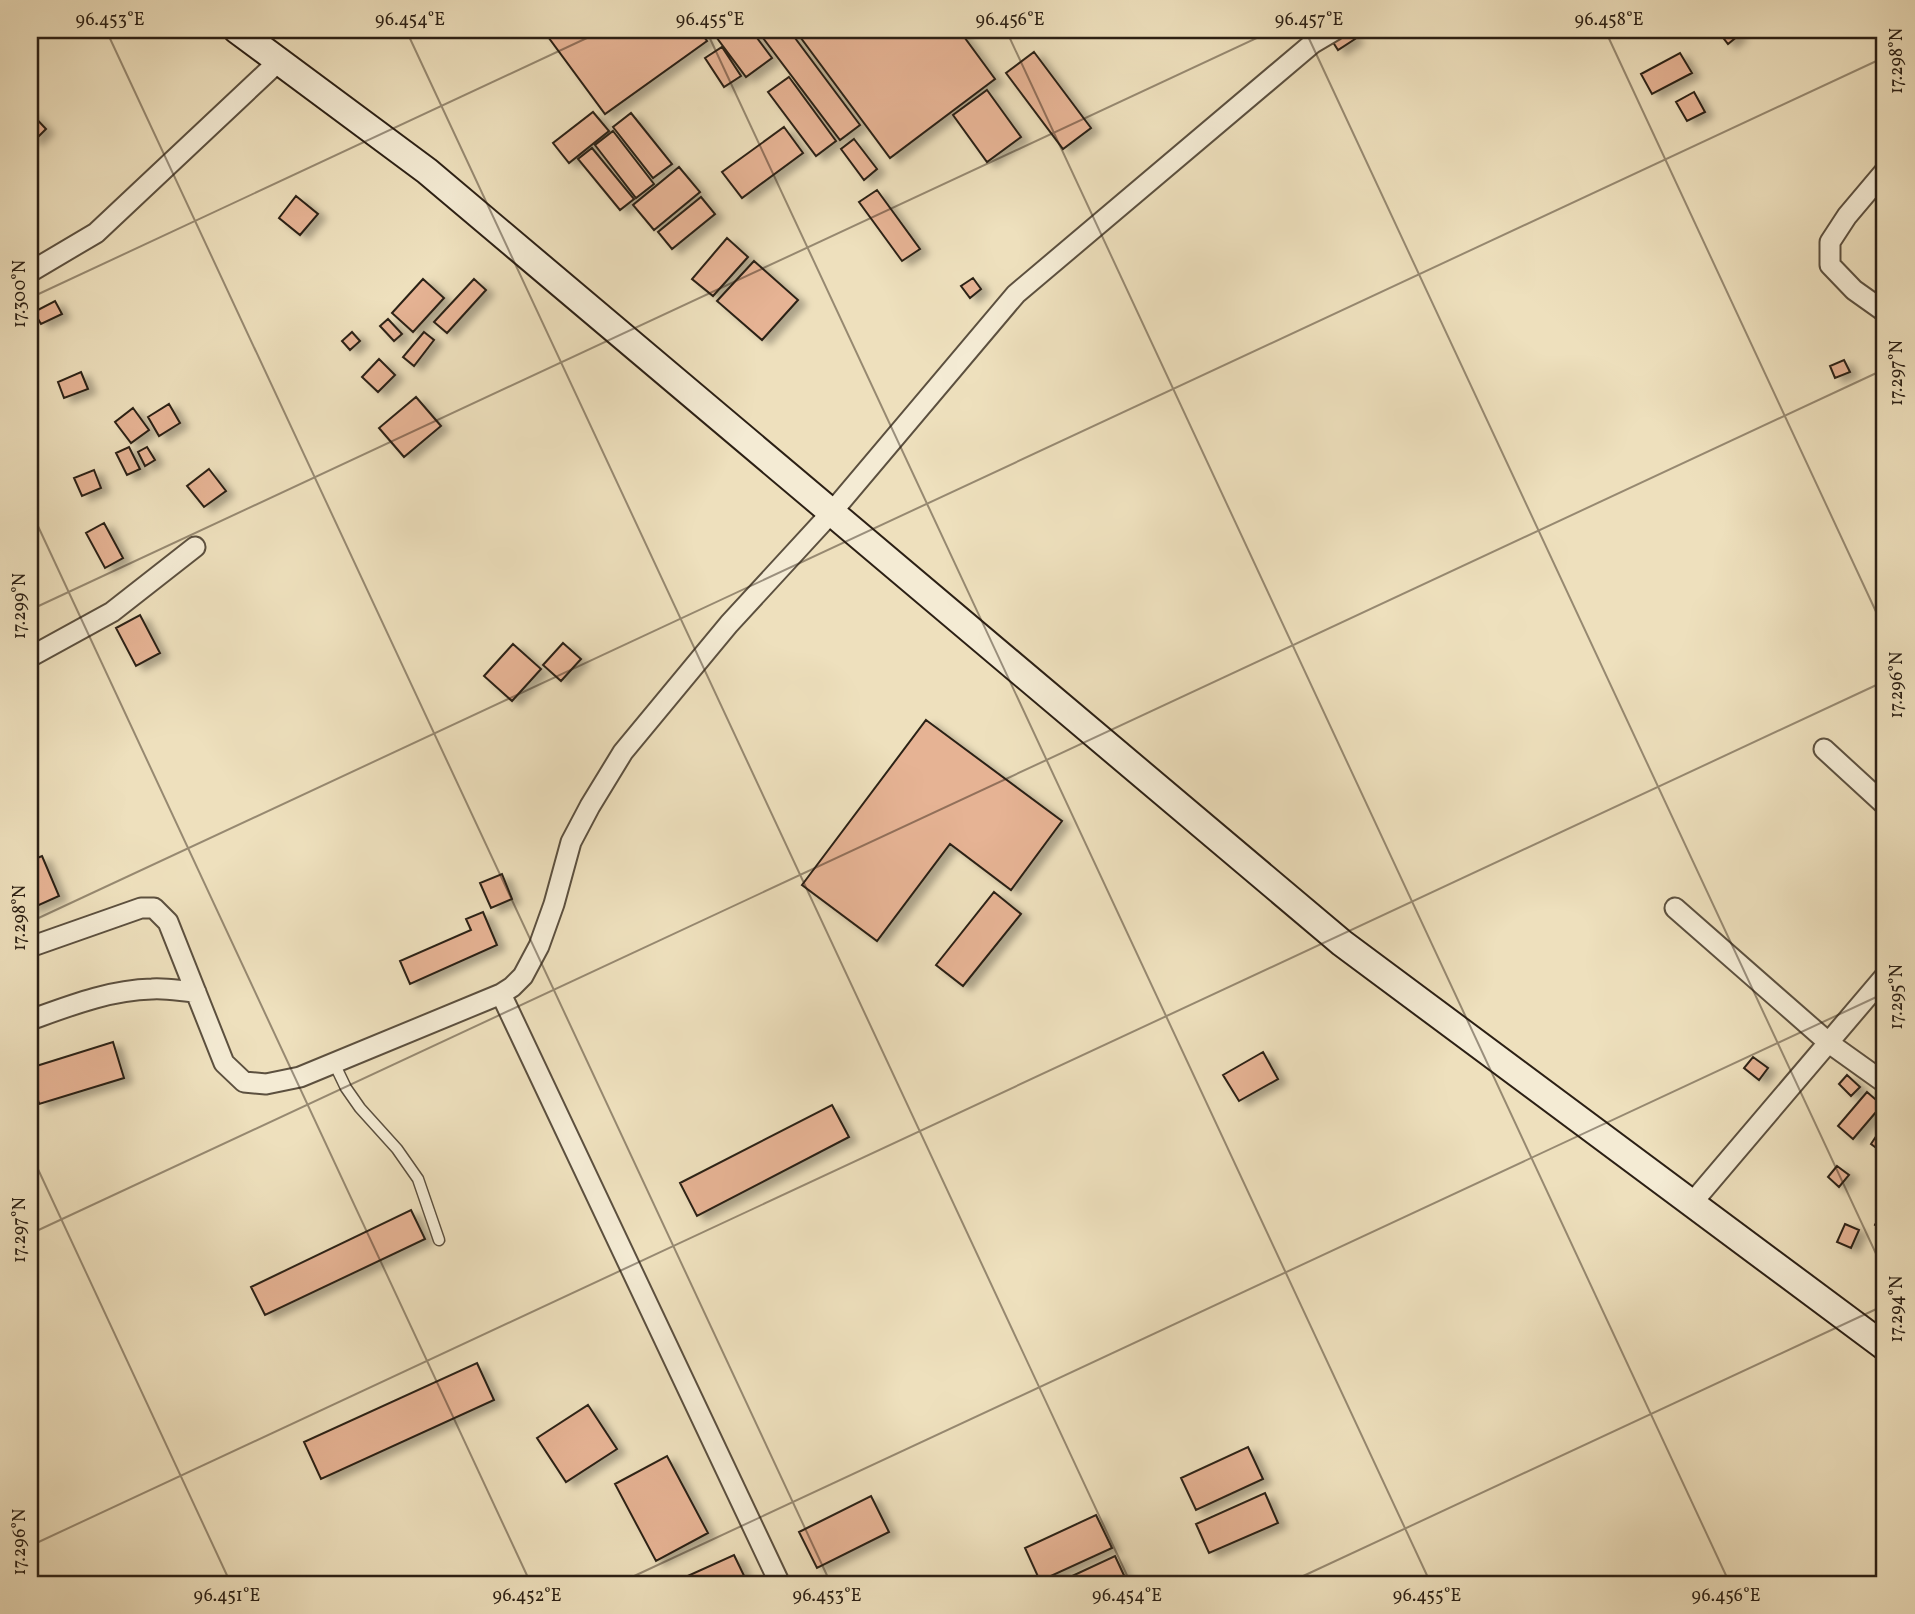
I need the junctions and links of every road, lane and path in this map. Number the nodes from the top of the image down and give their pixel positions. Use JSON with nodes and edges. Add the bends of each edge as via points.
{"nodes":[{"id":1,"x":237,"y":30,"type":"edge"},
{"id":2,"x":1335,"y":30,"type":"edge"},
{"id":3,"x":1308,"y":37,"type":"edge"},
{"id":4,"x":279,"y":61,"type":"junction"},
{"id":5,"x":1885,"y":171,"type":"edge"},
{"id":6,"x":30,"y":272,"type":"edge"},
{"id":7,"x":1885,"y":312,"type":"edge"},
{"id":8,"x":832,"y":512,"type":"junction"},
{"id":9,"x":195,"y":547,"type":"dead end"},
{"id":10,"x":30,"y":657,"type":"edge"},
{"id":11,"x":1824,"y":749,"type":"dead end"},
{"id":12,"x":1885,"y":805,"type":"edge"},
{"id":13,"x":1675,"y":908,"type":"dead end"},
{"id":14,"x":30,"y":947,"type":"edge"},
{"id":15,"x":1885,"y":976,"type":"edge"},
{"id":16,"x":195,"y":992,"type":"junction"},
{"id":17,"x":500,"y":994,"type":"junction"},
{"id":18,"x":30,"y":1020,"type":"edge"},
{"id":19,"x":1829,"y":1043,"type":"junction"},
{"id":20,"x":334,"y":1063,"type":"junction"},
{"id":21,"x":1885,"y":1083,"type":"edge"},
{"id":22,"x":1692,"y":1203,"type":"junction"},
{"id":23,"x":439,"y":1240,"type":"dead end"},
{"id":24,"x":1885,"y":1347,"type":"edge"},
{"id":25,"x":30,"y":1566,"type":"edge"},
{"id":26,"x":42,"y":1584,"type":"edge"},
{"id":27,"x":780,"y":1584,"type":"edge"}],
"edges":[{"from":1,"to":4,"type":"main road"},
{"from":2,"to":3,"type":"street"},
{"from":3,"to":8,"type":"street","via":[[1016,294]]},
{"from":4,"to":6,"type":"street","via":[[96,233]]},
{"from":4,"to":8,"type":"main road","via":[[427,171]]},
{"from":5,"to":7,"type":"street","via":[[1830,242],[1830,265],[1853,290]]},
{"from":8,"to":17,"type":"street","via":[[729,624],[623,752],[571,842],[554,904],[529,966]]},
{"from":8,"to":22,"type":"main road","via":[[1342,943]]},
{"from":9,"to":10,"type":"street","via":[[112,612]]},
{"from":11,"to":12,"type":"street"},
{"from":13,"to":19,"type":"street"},
{"from":14,"to":16,"type":"street","via":[[141,908],[154,908],[168,922]]},
{"from":15,"to":19,"type":"street"},
{"from":16,"to":18,"type":"street","via":[[132,990]]},
{"from":16,"to":20,"type":"street","via":[[224,1063],[244,1082],[266,1084],[300,1077]]},
{"from":17,"to":20,"type":"street"},
{"from":17,"to":27,"type":"street"},
{"from":19,"to":21,"type":"street"},
{"from":19,"to":22,"type":"street"},
{"from":20,"to":23,"type":"lane","via":[[360,1108],[418,1179]]},
{"from":22,"to":24,"type":"main road"},
{"from":25,"to":26,"type":"path"}]}
